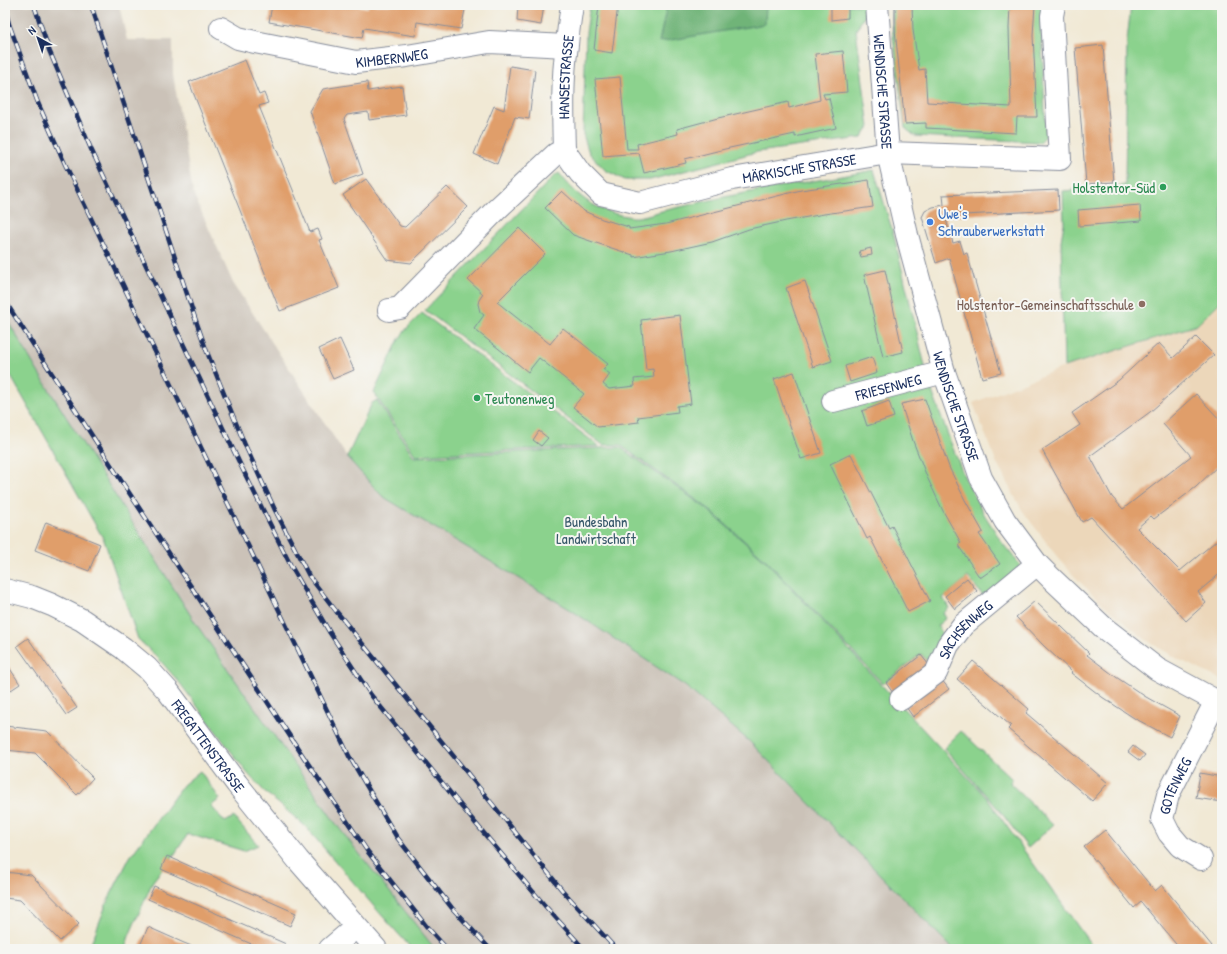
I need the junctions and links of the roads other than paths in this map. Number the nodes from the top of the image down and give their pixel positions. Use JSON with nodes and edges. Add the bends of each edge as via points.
{"nodes":[{"id":1,"x":572,"y":5,"type":"edge"},
{"id":2,"x":877,"y":5,"type":"edge"},
{"id":3,"x":1054,"y":5,"type":"edge"},
{"id":4,"x":221,"y":28,"type":"dead end"},
{"id":5,"x":566,"y":46,"type":"junction"},
{"id":6,"x":564,"y":150,"type":"junction"},
{"id":7,"x":888,"y":154,"type":"junction"},
{"id":8,"x":389,"y":310,"type":"dead end"},
{"id":9,"x":944,"y":372,"type":"junction"},
{"id":10,"x":833,"y":401,"type":"dead end"},
{"id":11,"x":1037,"y":564,"type":"junction"},
{"id":12,"x":5,"y":590,"type":"edge"},
{"id":13,"x":901,"y":699,"type":"dead end"},
{"id":14,"x":1219,"y":702,"type":"edge"},
{"id":15,"x":1201,"y":859,"type":"dead end"},
{"id":16,"x":356,"y":927,"type":"junction"},
{"id":17,"x":330,"y":949,"type":"edge"},
{"id":18,"x":376,"y":949,"type":"edge"}],
"edges":[{"from":1,"to":5,"type":"street","name":"HANSESTRASSE"},
{"from":2,"to":7,"type":"street","name":"WENDISCHE STRASSE"},
{"from":3,"to":7,"type":"street","name":"MÄRKISCHE STRASSE","via":[[1052,16],[1060,159]]},
{"from":4,"to":5,"type":"street","name":"KIMBERNWEG","via":[[238,38],[356,62],[489,42]]},
{"from":5,"to":6,"type":"street","name":"HANSESTRASSE"},
{"from":6,"to":7,"type":"street","name":"MÄRKISCHE STRASSE","via":[[580,173],[601,194],[640,203],[732,179]]},
{"from":6,"to":8,"type":"street","via":[[556,154],[496,210],[400,308]]},
{"from":7,"to":9,"type":"street","name":"WENDISCHE STRASSE"},
{"from":9,"to":10,"type":"street","name":"FRIESENWEG"},
{"from":9,"to":11,"type":"street","name":"WENDISCHE STRASSE","via":[[981,478],[1004,521]]},
{"from":11,"to":13,"type":"street","name":"SACHSENWEG","via":[[963,625],[948,645],[936,673]]},
{"from":11,"to":14,"type":"street","name":"WENDISCHE STRASSE","via":[[1104,628],[1157,669]]},
{"from":12,"to":16,"type":"street","name":"FREGATTENSTRASSE","via":[[32,597],[82,620],[147,668],[168,691],[237,784],[298,860]]},
{"from":14,"to":15,"type":"street","name":"GOTENWEG","via":[[1168,795],[1162,819],[1180,846]]},
{"from":16,"to":17,"type":"street"},
{"from":16,"to":18,"type":"street","name":"FREGATTENSTRASSE"}]}
